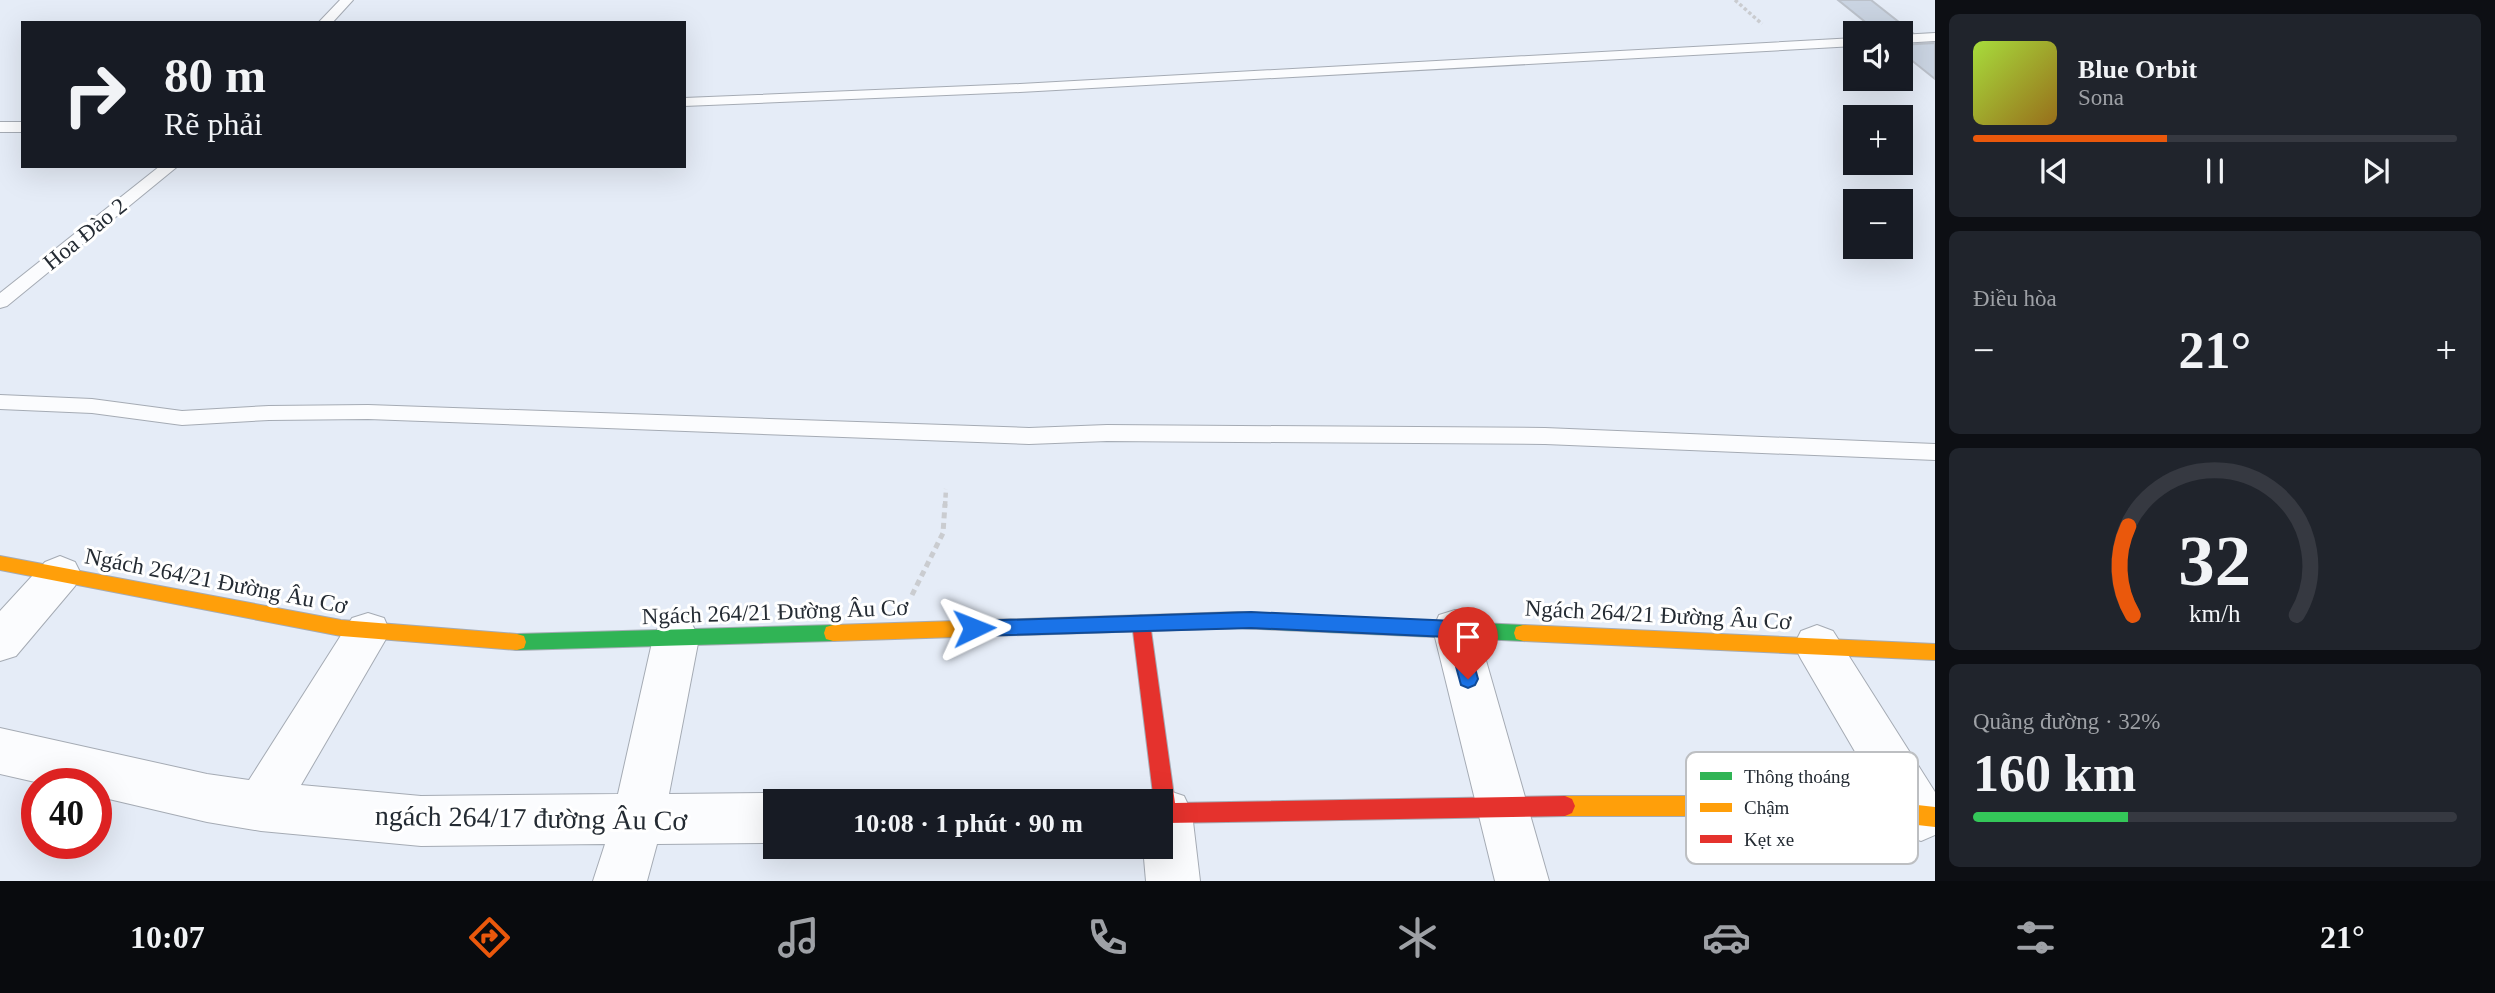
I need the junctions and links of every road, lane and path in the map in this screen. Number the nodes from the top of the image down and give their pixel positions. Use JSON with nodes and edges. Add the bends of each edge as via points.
{"nodes":[{"id":1,"x":347,"y":0,"type":"edge"},
{"id":2,"x":326,"y":21,"type":"edge"},
{"id":3,"x":1935,"y":37,"type":"edge"},
{"id":4,"x":1913,"y":38,"type":"edge"},
{"id":5,"x":1843,"y":42,"type":"edge"},
{"id":6,"x":686,"y":102,"type":"edge"},
{"id":7,"x":0,"y":127,"type":"edge"},
{"id":8,"x":21,"y":127,"type":"edge"},
{"id":9,"x":168,"y":168,"type":"edge"},
{"id":10,"x":0,"y":302,"type":"edge"},
{"id":11,"x":0,"y":402,"type":"edge"},
{"id":12,"x":1935,"y":452,"type":"edge"},
{"id":13,"x":946,"y":489,"type":"dead end"},
{"id":14,"x":0,"y":563,"type":"edge"},
{"id":15,"x":60,"y":574,"type":"junction"},
{"id":16,"x":1141,"y":623,"type":"junction"},
{"id":17,"x":1455,"y":629,"type":"junction"},
{"id":18,"x":918,"y":630,"type":"junction"},
{"id":19,"x":368,"y":632,"type":"junction"},
{"id":20,"x":676,"y":638,"type":"junction"},
{"id":21,"x":0,"y":642,"type":"edge"},
{"id":22,"x":1817,"y":645,"type":"junction"},
{"id":23,"x":1935,"y":652,"type":"edge"},
{"id":24,"x":0,"y":751,"type":"edge"},
{"id":25,"x":1886,"y":752,"type":"edge"},
{"id":26,"x":1160,"y":789,"type":"edge"},
{"id":27,"x":1918,"y":801,"type":"edge"},
{"id":28,"x":261,"y":806,"type":"junction"},
{"id":29,"x":1501,"y":806,"type":"junction"},
{"id":30,"x":1686,"y":806,"type":"edge"},
{"id":31,"x":1173,"y":813,"type":"edge"},
{"id":32,"x":1928,"y":816,"type":"edge"},
{"id":33,"x":763,"y":818,"type":"edge"},
{"id":34,"x":638,"y":821,"type":"junction"},
{"id":35,"x":1170,"y":859,"type":"edge"},
{"id":36,"x":620,"y":881,"type":"edge"},
{"id":37,"x":1173,"y":881,"type":"edge"},
{"id":38,"x":1522,"y":881,"type":"edge"}],
"edges":[{"from":1,"to":2,"type":"lane"},
{"from":3,"to":4,"type":"lane"},
{"from":5,"to":6,"type":"lane"},
{"from":7,"to":8,"type":"lane"},
{"from":9,"to":10,"type":"lane","name":"Hoa Đào 2"},
{"from":11,"to":12,"type":"lane","via":[[92,406],[182,418],[368,412],[1028,436],[1545,436]]},
{"from":13,"to":18,"type":"path","via":[[943,533],[911,597]]},
{"from":14,"to":15,"type":"street","name":"Ngách 264/21 Đường Âu Cơ"},
{"from":15,"to":19,"type":"street","name":"Ngách 264/21 Đường Âu Cơ"},
{"from":15,"to":21,"type":"street"},
{"from":16,"to":17,"type":"street","name":"Ngách 264/21 Đường Âu Cơ","via":[[1251,620]]},
{"from":16,"to":18,"type":"street","name":"Ngách 264/21 Đường Âu Cơ"},
{"from":16,"to":26,"type":"street"},
{"from":17,"to":22,"type":"street","name":"Ngách 264/21 Đường Âu Cơ"},
{"from":17,"to":29,"type":"street"},
{"from":18,"to":20,"type":"street","name":"Ngách 264/21 Đường Âu Cơ"},
{"from":19,"to":20,"type":"street","name":"Ngách 264/21 Đường Âu Cơ","via":[[525,643]]},
{"from":19,"to":28,"type":"street"},
{"from":20,"to":34,"type":"street"},
{"from":22,"to":23,"type":"street","name":"Ngách 264/21 Đường Âu Cơ"},
{"from":22,"to":25,"type":"street"},
{"from":24,"to":28,"type":"street","name":"ngách 264/17 đường Âu Cơ","via":[[156,788]]},
{"from":27,"to":32,"type":"street"},
{"from":28,"to":34,"type":"street","name":"ngách 264/17 đường Âu Cơ","via":[[421,821]]},
{"from":29,"to":30,"type":"street"},
{"from":29,"to":31,"type":"street"},
{"from":29,"to":38,"type":"street"},
{"from":33,"to":34,"type":"street","name":"ngách 264/17 đường Âu Cơ"},
{"from":34,"to":36,"type":"street"},
{"from":35,"to":37,"type":"street"}]}
